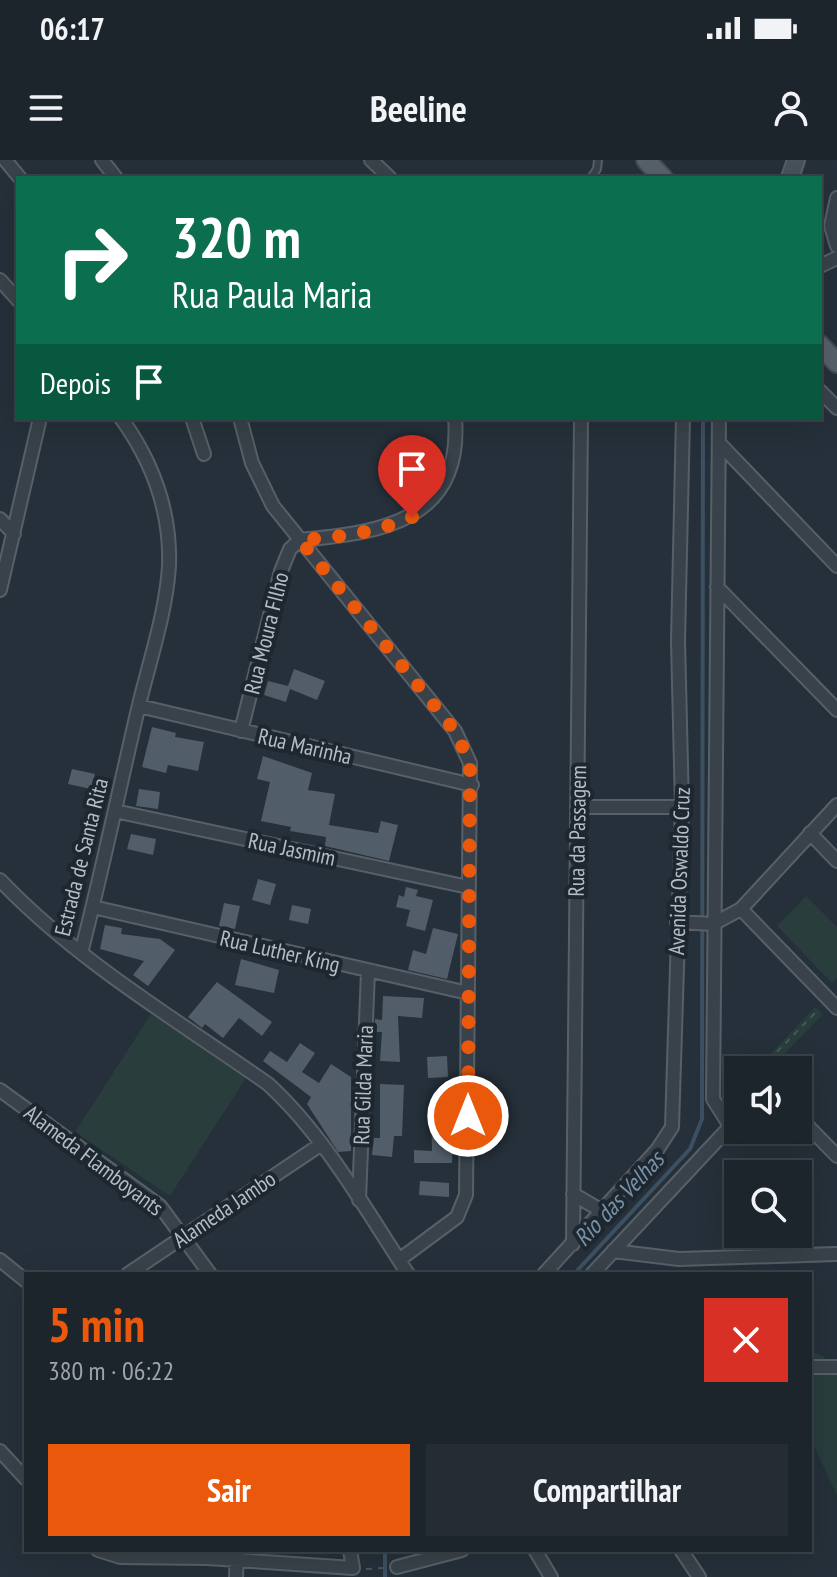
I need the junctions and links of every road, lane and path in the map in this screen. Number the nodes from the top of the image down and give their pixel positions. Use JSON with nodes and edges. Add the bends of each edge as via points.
{"nodes":[{"id":1,"x":5,"y":160,"type":"edge"},
{"id":2,"x":102,"y":160,"type":"edge"},
{"id":3,"x":371,"y":160,"type":"edge"},
{"id":4,"x":646,"y":160,"type":"edge"},
{"id":5,"x":18,"y":176,"type":"edge"},
{"id":6,"x":114,"y":176,"type":"edge"},
{"id":7,"x":388,"y":176,"type":"edge"},
{"id":8,"x":661,"y":176,"type":"edge"},
{"id":9,"x":837,"y":198,"type":"edge"},
{"id":10,"x":837,"y":246,"type":"edge"},
{"id":11,"x":0,"y":280,"type":"edge"},
{"id":12,"x":16,"y":298,"type":"edge"},
{"id":13,"x":822,"y":393,"type":"edge"},
{"id":14,"x":837,"y":408,"type":"edge"},
{"id":15,"x":40,"y":420,"type":"edge"},
{"id":16,"x":122,"y":420,"type":"edge"},
{"id":17,"x":193,"y":420,"type":"edge"},
{"id":18,"x":241,"y":420,"type":"edge"},
{"id":19,"x":455,"y":420,"type":"edge"},
{"id":20,"x":581,"y":420,"type":"edge"},
{"id":21,"x":683,"y":420,"type":"edge"},
{"id":22,"x":719,"y":420,"type":"edge"},
{"id":23,"x":719,"y":443,"type":"junction"},
{"id":24,"x":204,"y":454,"type":"dead end"},
{"id":25,"x":0,"y":519,"type":"edge"},
{"id":26,"x":14,"y":534,"type":"junction"},
{"id":27,"x":300,"y":540,"type":"junction"},
{"id":28,"x":837,"y":566,"type":"edge"},
{"id":29,"x":717,"y":587,"type":"junction"},
{"id":30,"x":0,"y":590,"type":"edge"},
{"id":31,"x":139,"y":706,"type":"junction"},
{"id":32,"x":837,"y":710,"type":"edge"},
{"id":33,"x":241,"y":731,"type":"junction"},
{"id":34,"x":472,"y":785,"type":"junction"},
{"id":35,"x":837,"y":805,"type":"edge"},
{"id":36,"x":578,"y":807,"type":"junction"},
{"id":37,"x":682,"y":807,"type":"junction"},
{"id":38,"x":115,"y":811,"type":"junction"},
{"id":39,"x":810,"y":833,"type":"junction"},
{"id":40,"x":837,"y":861,"type":"edge"},
{"id":41,"x":0,"y":880,"type":"edge"},
{"id":42,"x":468,"y":887,"type":"junction"},
{"id":43,"x":93,"y":907,"type":"junction"},
{"id":44,"x":741,"y":909,"type":"junction"},
{"id":45,"x":683,"y":922,"type":"junction"},
{"id":46,"x":710,"y":924,"type":"junction"},
{"id":47,"x":81,"y":953,"type":"junction"},
{"id":48,"x":368,"y":971,"type":"junction"},
{"id":49,"x":468,"y":993,"type":"junction"},
{"id":50,"x":833,"y":1004,"type":"edge"},
{"id":51,"x":774,"y":1056,"type":"edge"},
{"id":52,"x":0,"y":1090,"type":"edge"},
{"id":53,"x":724,"y":1113,"type":"edge"},
{"id":54,"x":724,"y":1130,"type":"edge"},
{"id":55,"x":812,"y":1130,"type":"edge"},
{"id":56,"x":320,"y":1145,"type":"junction"},
{"id":57,"x":837,"y":1156,"type":"edge"},
{"id":58,"x":573,"y":1194,"type":"junction"},
{"id":59,"x":359,"y":1200,"type":"junction"},
{"id":60,"x":602,"y":1211,"type":"junction"},
{"id":61,"x":184,"y":1235,"type":"junction"},
{"id":62,"x":573,"y":1244,"type":"junction"},
{"id":63,"x":613,"y":1251,"type":"junction"},
{"id":64,"x":837,"y":1254,"type":"edge"},
{"id":65,"x":0,"y":1260,"type":"edge"},
{"id":66,"x":399,"y":1260,"type":"junction"},
{"id":67,"x":131,"y":1272,"type":"edge"},
{"id":68,"x":209,"y":1272,"type":"edge"},
{"id":69,"x":407,"y":1272,"type":"edge"},
{"id":70,"x":546,"y":1272,"type":"edge"},
{"id":71,"x":594,"y":1272,"type":"edge"},
{"id":72,"x":24,"y":1279,"type":"edge"},
{"id":73,"x":812,"y":1367,"type":"edge"},
{"id":74,"x":837,"y":1367,"type":"edge"},
{"id":75,"x":0,"y":1451,"type":"edge"},
{"id":76,"x":24,"y":1477,"type":"edge"},
{"id":77,"x":104,"y":1552,"type":"edge"},
{"id":78,"x":350,"y":1552,"type":"edge"},
{"id":79,"x":454,"y":1552,"type":"edge"},
{"id":80,"x":536,"y":1552,"type":"edge"},
{"id":81,"x":682,"y":1552,"type":"edge"},
{"id":82,"x":237,"y":1555,"type":"edge"},
{"id":83,"x":394,"y":1567,"type":"joint"},
{"id":84,"x":373,"y":1569,"type":"dead end"},
{"id":85,"x":236,"y":1577,"type":"edge"},
{"id":86,"x":551,"y":1577,"type":"edge"},
{"id":87,"x":699,"y":1577,"type":"edge"}],
"edges":[{"from":1,"to":5,"type":"street"},
{"from":2,"to":6,"type":"street"},
{"from":3,"to":7,"type":"street"},
{"from":4,"to":8,"type":"main road"},
{"from":9,"to":10,"type":"street","via":[[831,226]]},
{"from":11,"to":12,"type":"street"},
{"from":13,"to":14,"type":"street"},
{"from":15,"to":26,"type":"street"},
{"from":16,"to":31,"type":"street","name":"Estrada de Santa Rita","via":[[143,449],[157,485],[168,547],[158,629]]},
{"from":17,"to":24,"type":"street"},
{"from":18,"to":27,"type":"street","via":[[264,492]]},
{"from":19,"to":27,"type":"street","via":[[450,473],[432,500],[412,517],[356,535]]},
{"from":20,"to":36,"type":"street","name":"Rua da Passagem"},
{"from":21,"to":37,"type":"street","name":"Avenida Oswaldo Cruz","via":[[678,641]]},
{"from":22,"to":23,"type":"street","name":"Avenida Oswaldo Cruz"},
{"from":23,"to":28,"type":"street"},
{"from":23,"to":29,"type":"street","name":"Avenida Oswaldo Cruz"},
{"from":25,"to":26,"type":"street"},
{"from":26,"to":30,"type":"street"},
{"from":27,"to":33,"type":"street","name":"Rua Moura FIlho","via":[[281,571]]},
{"from":27,"to":34,"type":"street","via":[[455,731],[466,749]]},
{"from":29,"to":32,"type":"street"},
{"from":29,"to":46,"type":"street","name":"Avenida Oswaldo Cruz"},
{"from":31,"to":33,"type":"street","name":"Rua Marinha"},
{"from":31,"to":38,"type":"street","name":"Estrada de Santa Rita"},
{"from":33,"to":34,"type":"street","name":"Rua Marinha"},
{"from":34,"to":42,"type":"street"},
{"from":35,"to":39,"type":"street"},
{"from":36,"to":37,"type":"street"},
{"from":36,"to":58,"type":"street","name":"Rua da Passagem"},
{"from":37,"to":45,"type":"street","name":"Avenida Oswaldo Cruz"},
{"from":38,"to":42,"type":"street","name":"Rua Jasmim"},
{"from":38,"to":43,"type":"street","name":"Estrada de Santa Rita"},
{"from":39,"to":40,"type":"street"},
{"from":39,"to":44,"type":"street"},
{"from":41,"to":47,"type":"street"},
{"from":42,"to":49,"type":"street"},
{"from":43,"to":47,"type":"street","name":"Estrada de Santa Rita"},
{"from":43,"to":48,"type":"street","name":"Rua Luther King"},
{"from":44,"to":46,"type":"street"},
{"from":44,"to":50,"type":"street"},
{"from":45,"to":46,"type":"street"},
{"from":45,"to":60,"type":"street","name":"Avenida Oswaldo Cruz","via":[[672,1127]]},
{"from":46,"to":53,"type":"street","name":"Avenida Oswaldo Cruz","via":[[713,1099]]},
{"from":47,"to":56,"type":"street","name":"Estrada de Santa Rita","via":[[268,1084]]},
{"from":48,"to":49,"type":"street","name":"Rua Luther King"},
{"from":48,"to":59,"type":"street","name":"Rua Gilda Maria"},
{"from":49,"to":66,"type":"street","via":[[466,1195],[457,1217]]},
{"from":50,"to":51,"type":"path"},
{"from":52,"to":61,"type":"street","name":"Alameda Flamboyants","via":[[139,1189]]},
{"from":54,"to":63,"type":"street","name":"Avenida Oswaldo Cruz"},
{"from":55,"to":57,"type":"street"},
{"from":56,"to":59,"type":"street","name":"Estrada de Santa Rita"},
{"from":56,"to":61,"type":"street","name":"Alameda Jambo"},
{"from":58,"to":60,"type":"street"},
{"from":58,"to":62,"type":"street","name":"Rua da Passagem"},
{"from":59,"to":66,"type":"street","name":"Estrada de Santa Rita"},
{"from":60,"to":62,"type":"street","name":"Avenida Oswaldo Cruz"},
{"from":61,"to":67,"type":"street","name":"Alameda Jambo"},
{"from":61,"to":68,"type":"street","name":"Alameda Flamboyants"},
{"from":62,"to":70,"type":"street","name":"Avenida Oswaldo Cruz"},
{"from":63,"to":64,"type":"street","via":[[679,1259]]},
{"from":63,"to":71,"type":"street","name":"Avenida Oswaldo Cruz"},
{"from":65,"to":72,"type":"street"},
{"from":66,"to":69,"type":"street","name":"Estrada de Santa Rita"},
{"from":73,"to":74,"type":"street"},
{"from":75,"to":76,"type":"street"},
{"from":77,"to":82,"type":"street","via":[[120,1557]]},
{"from":78,"to":82,"type":"street","via":[[353,1568]]},
{"from":79,"to":83,"type":"street"},
{"from":80,"to":86,"type":"street"},
{"from":81,"to":87,"type":"street"},
{"from":82,"to":85,"type":"street"},
{"from":83,"to":84,"type":"path"}]}
